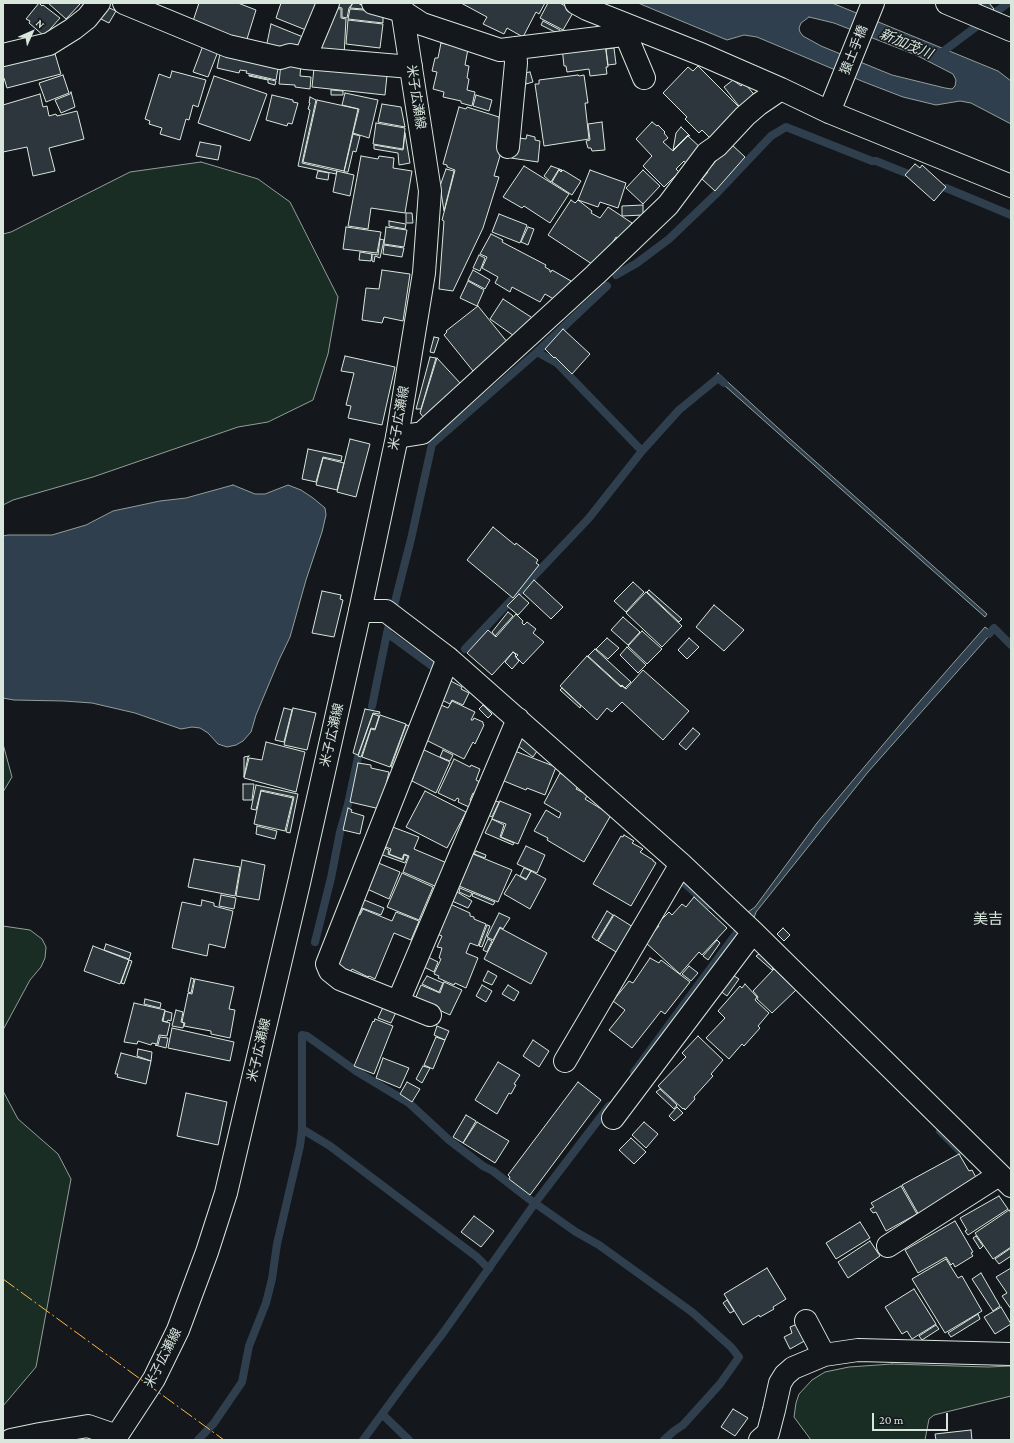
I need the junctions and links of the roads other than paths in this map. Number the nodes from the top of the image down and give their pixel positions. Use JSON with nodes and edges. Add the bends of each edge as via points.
{"nodes":[{"id":1,"x":99,"y":3,"type":"edge"},
{"id":2,"x":124,"y":3,"type":"edge"},
{"id":3,"x":328,"y":3,"type":"edge"},
{"id":4,"x":373,"y":3,"type":"edge"},
{"id":5,"x":576,"y":3,"type":"edge"},
{"id":6,"x":873,"y":3,"type":"edge"},
{"id":7,"x":950,"y":3,"type":"edge"},
{"id":8,"x":402,"y":7,"type":"edge"},
{"id":9,"x":1011,"y":30,"type":"edge"},
{"id":10,"x":627,"y":31,"type":"junction"},
{"id":11,"x":515,"y":48,"type":"junction"},
{"id":12,"x":3,"y":55,"type":"edge"},
{"id":13,"x":305,"y":58,"type":"junction"},
{"id":14,"x":411,"y":67,"type":"junction"},
{"id":15,"x":644,"y":78,"type":"dead end"},
{"id":16,"x":781,"y":89,"type":"junction"},
{"id":17,"x":832,"y":104,"type":"junction"},
{"id":18,"x":508,"y":146,"type":"dead end"},
{"id":19,"x":717,"y":146,"type":"junction"},
{"id":20,"x":704,"y":173,"type":"dead end"},
{"id":21,"x":1011,"y":186,"type":"edge"},
{"id":22,"x":620,"y":266,"type":"dead end"},
{"id":23,"x":599,"y":272,"type":"junction"},
{"id":24,"x":396,"y":437,"type":"junction"},
{"id":25,"x":360,"y":611,"type":"junction"},
{"id":26,"x":448,"y":658,"type":"junction"},
{"id":27,"x":518,"y":719,"type":"junction"},
{"id":28,"x":681,"y":864,"type":"junction"},
{"id":29,"x":753,"y":932,"type":"junction"},
{"id":30,"x":398,"y":1002,"type":"junction"},
{"id":31,"x":430,"y":1015,"type":"dead end"},
{"id":32,"x":565,"y":1061,"type":"dead end"},
{"id":33,"x":613,"y":1118,"type":"dead end"},
{"id":34,"x":1005,"y":1181,"type":"edge"},
{"id":35,"x":888,"y":1246,"type":"dead end"},
{"id":36,"x":806,"y":1321,"type":"dead end"},
{"id":37,"x":1011,"y":1354,"type":"edge"},
{"id":38,"x":824,"y":1355,"type":"junction"},
{"id":39,"x":115,"y":1438,"type":"edge"},
{"id":40,"x":11,"y":1440,"type":"edge"},
{"id":41,"x":760,"y":1440,"type":"edge"}],
"edges":[{"from":1,"to":12,"type":"street","via":[[87,18],[49,44]]},
{"from":2,"to":13,"type":"street","via":[[228,46],[280,58],[290,55]]},
{"from":3,"to":13,"type":"street"},
{"from":4,"to":8,"type":"street"},
{"from":5,"to":10,"type":"street"},
{"from":6,"to":17,"type":"street","name":"猿土手橋"},
{"from":7,"to":9,"type":"street"},
{"from":8,"to":11,"type":"street","via":[[422,24],[500,50]]},
{"from":8,"to":14,"type":"street","name":"米子広瀬線"},
{"from":10,"to":11,"type":"street"},
{"from":10,"to":15,"type":"street","via":[[628,40]]},
{"from":10,"to":16,"type":"street"},
{"from":11,"to":18,"type":"street","via":[[516,63]]},
{"from":13,"to":14,"type":"street"},
{"from":14,"to":24,"type":"street","name":"米子広瀬線","via":[[430,191],[424,273]]},
{"from":16,"to":17,"type":"street"},
{"from":16,"to":19,"type":"street","via":[[745,116]]},
{"from":17,"to":21,"type":"street"},
{"from":19,"to":20,"type":"street"},
{"from":19,"to":23,"type":"street","via":[[707,153],[668,205]]},
{"from":22,"to":23,"type":"street"},
{"from":23,"to":24,"type":"street","via":[[422,433]]},
{"from":24,"to":25,"type":"street","name":"米子広瀬線"},
{"from":25,"to":26,"type":"street","via":[[386,611]]},
{"from":25,"to":39,"type":"street","name":"米子広瀬線","via":[[226,1193],[178,1330],[154,1379]]},
{"from":26,"to":27,"type":"street"},
{"from":26,"to":30,"type":"street","via":[[326,964],[340,979]]},
{"from":27,"to":28,"type":"street"},
{"from":27,"to":30,"type":"street"},
{"from":28,"to":29,"type":"street"},
{"from":28,"to":32,"type":"street"},
{"from":29,"to":33,"type":"street"},
{"from":29,"to":34,"type":"street"},
{"from":30,"to":31,"type":"street"},
{"from":34,"to":35,"type":"street"},
{"from":36,"to":38,"type":"street"},
{"from":37,"to":38,"type":"street","via":[[858,1350]]},
{"from":38,"to":41,"type":"street","via":[[793,1368],[785,1375],[780,1383],[768,1433]]},
{"from":39,"to":40,"type":"street","via":[[88,1426]]}]}
